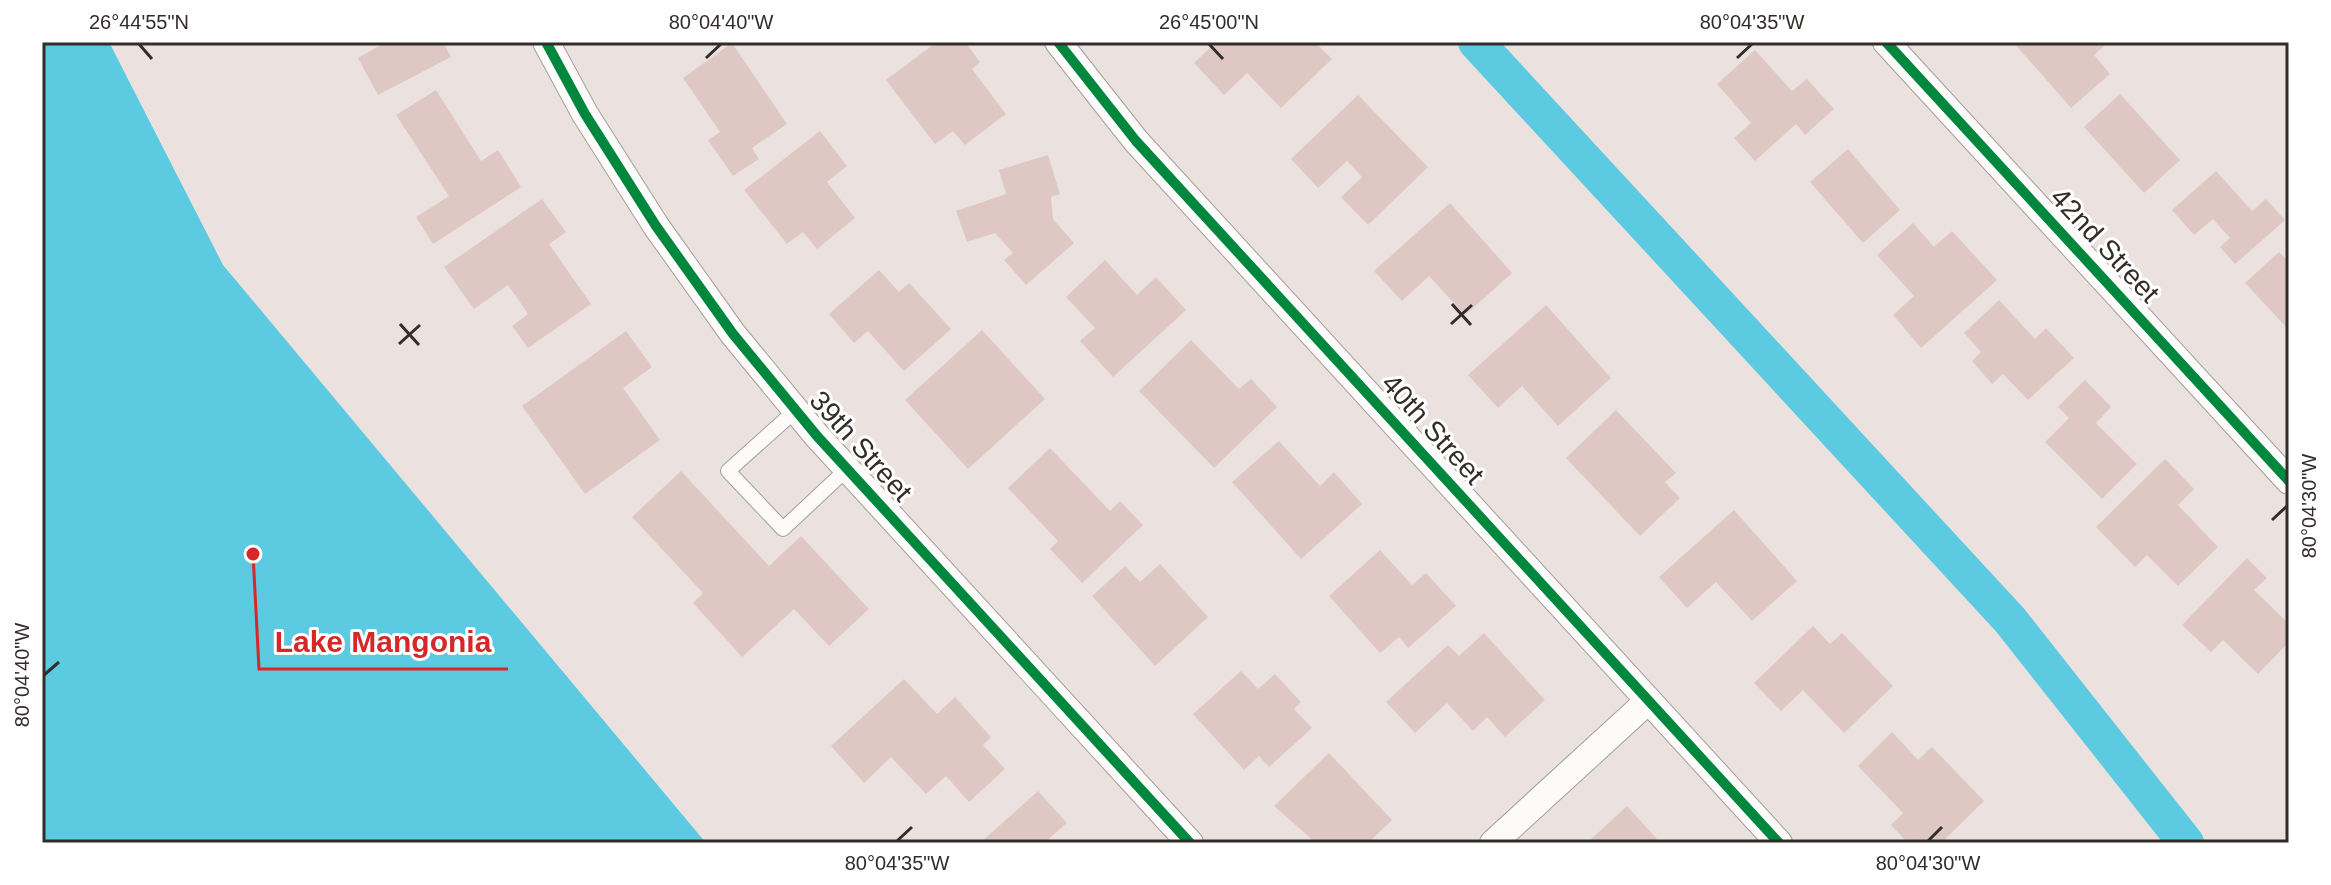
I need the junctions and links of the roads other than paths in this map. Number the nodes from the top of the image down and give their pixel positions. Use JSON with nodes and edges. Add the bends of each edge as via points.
{"nodes":[{"id":1,"x":546,"y":42,"type":"edge"},
{"id":2,"x":1058,"y":42,"type":"edge"},
{"id":3,"x":1886,"y":42,"type":"edge"},
{"id":4,"x":796,"y":410,"type":"junction"},
{"id":5,"x":847,"y":469,"type":"junction"},
{"id":6,"x":2289,"y":481,"type":"edge"},
{"id":7,"x":1648,"y":701,"type":"junction"},
{"id":8,"x":1190,"y":843,"type":"edge"},
{"id":9,"x":1493,"y":843,"type":"edge"},
{"id":10,"x":1779,"y":843,"type":"edge"}],
"edges":[{"from":1,"to":4,"type":"street","name":"39th Street","via":[[656,226],[733,334]]},
{"from":2,"to":7,"type":"street","name":"40th Street","via":[[1136,141]]},
{"from":3,"to":6,"type":"street","name":"42nd Street"},
{"from":4,"to":5,"type":"street","name":"39th Street"},
{"from":4,"to":5,"type":"lane","via":[[728,471],[783,529]]},
{"from":5,"to":8,"type":"street","name":"39th Street"},
{"from":7,"to":9,"type":"street"},
{"from":7,"to":10,"type":"street","name":"40th Street"}]}
